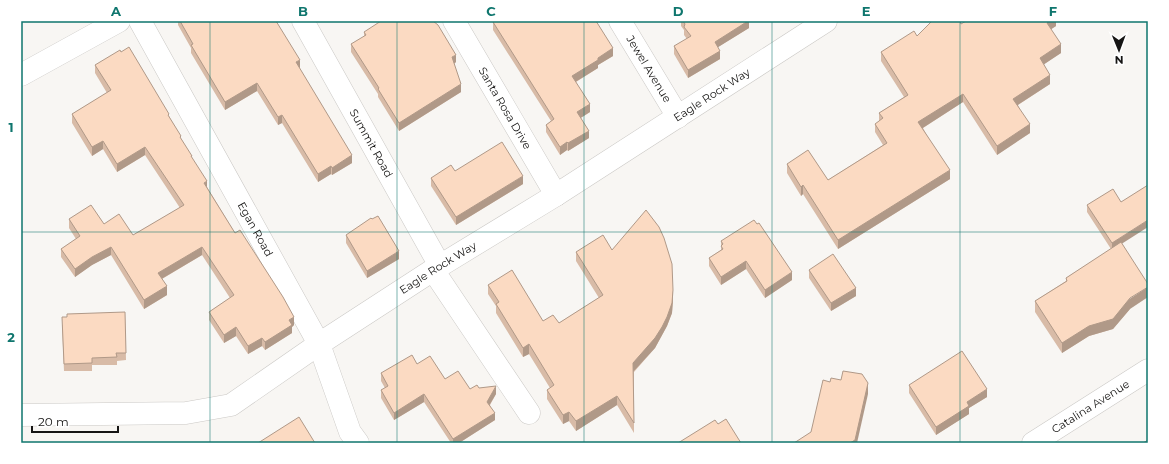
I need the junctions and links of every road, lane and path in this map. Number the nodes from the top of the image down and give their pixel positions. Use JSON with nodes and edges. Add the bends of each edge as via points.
{"nodes":[{"id":1,"x":119,"y":21,"type":"edge"},
{"id":2,"x":140,"y":21,"type":"edge"},
{"id":3,"x":303,"y":21,"type":"edge"},
{"id":4,"x":454,"y":21,"type":"edge"},
{"id":5,"x":620,"y":21,"type":"edge"},
{"id":6,"x":826,"y":21,"type":"edge"},
{"id":7,"x":799,"y":28,"type":"edge"},
{"id":8,"x":21,"y":75,"type":"edge"},
{"id":9,"x":678,"y":117,"type":"junction"},
{"id":10,"x":556,"y":195,"type":"junction"},
{"id":11,"x":436,"y":268,"type":"junction"},
{"id":12,"x":319,"y":344,"type":"junction"},
{"id":13,"x":1148,"y":370,"type":"edge"},
{"id":14,"x":529,"y":412,"type":"dead end"},
{"id":15,"x":21,"y":415,"type":"edge"},
{"id":16,"x":358,"y":443,"type":"edge"},
{"id":17,"x":1033,"y":443,"type":"edge"}],
"edges":[{"from":1,"to":8,"type":"street"},
{"from":2,"to":12,"type":"street","name":"Egan Road"},
{"from":3,"to":11,"type":"street","name":"Summit Road"},
{"from":4,"to":10,"type":"street","name":"Santa Rosa Drive"},
{"from":5,"to":9,"type":"street","name":"Jewel Avenue"},
{"from":6,"to":7,"type":"street","name":"Eagle Rock Way"},
{"from":7,"to":9,"type":"street","name":"Eagle Rock Way"},
{"from":9,"to":10,"type":"street","name":"Eagle Rock Way"},
{"from":10,"to":11,"type":"street","name":"Eagle Rock Way"},
{"from":11,"to":12,"type":"street","name":"Eagle Rock Way"},
{"from":11,"to":14,"type":"street","name":"Summit Road"},
{"from":12,"to":15,"type":"street","name":"Eagle Rock Way","via":[[231,405],[186,413]]},
{"from":12,"to":16,"type":"street","name":"Egan Road","via":[[350,432]]},
{"from":13,"to":17,"type":"street","name":"Catalina Avenue"}]}
